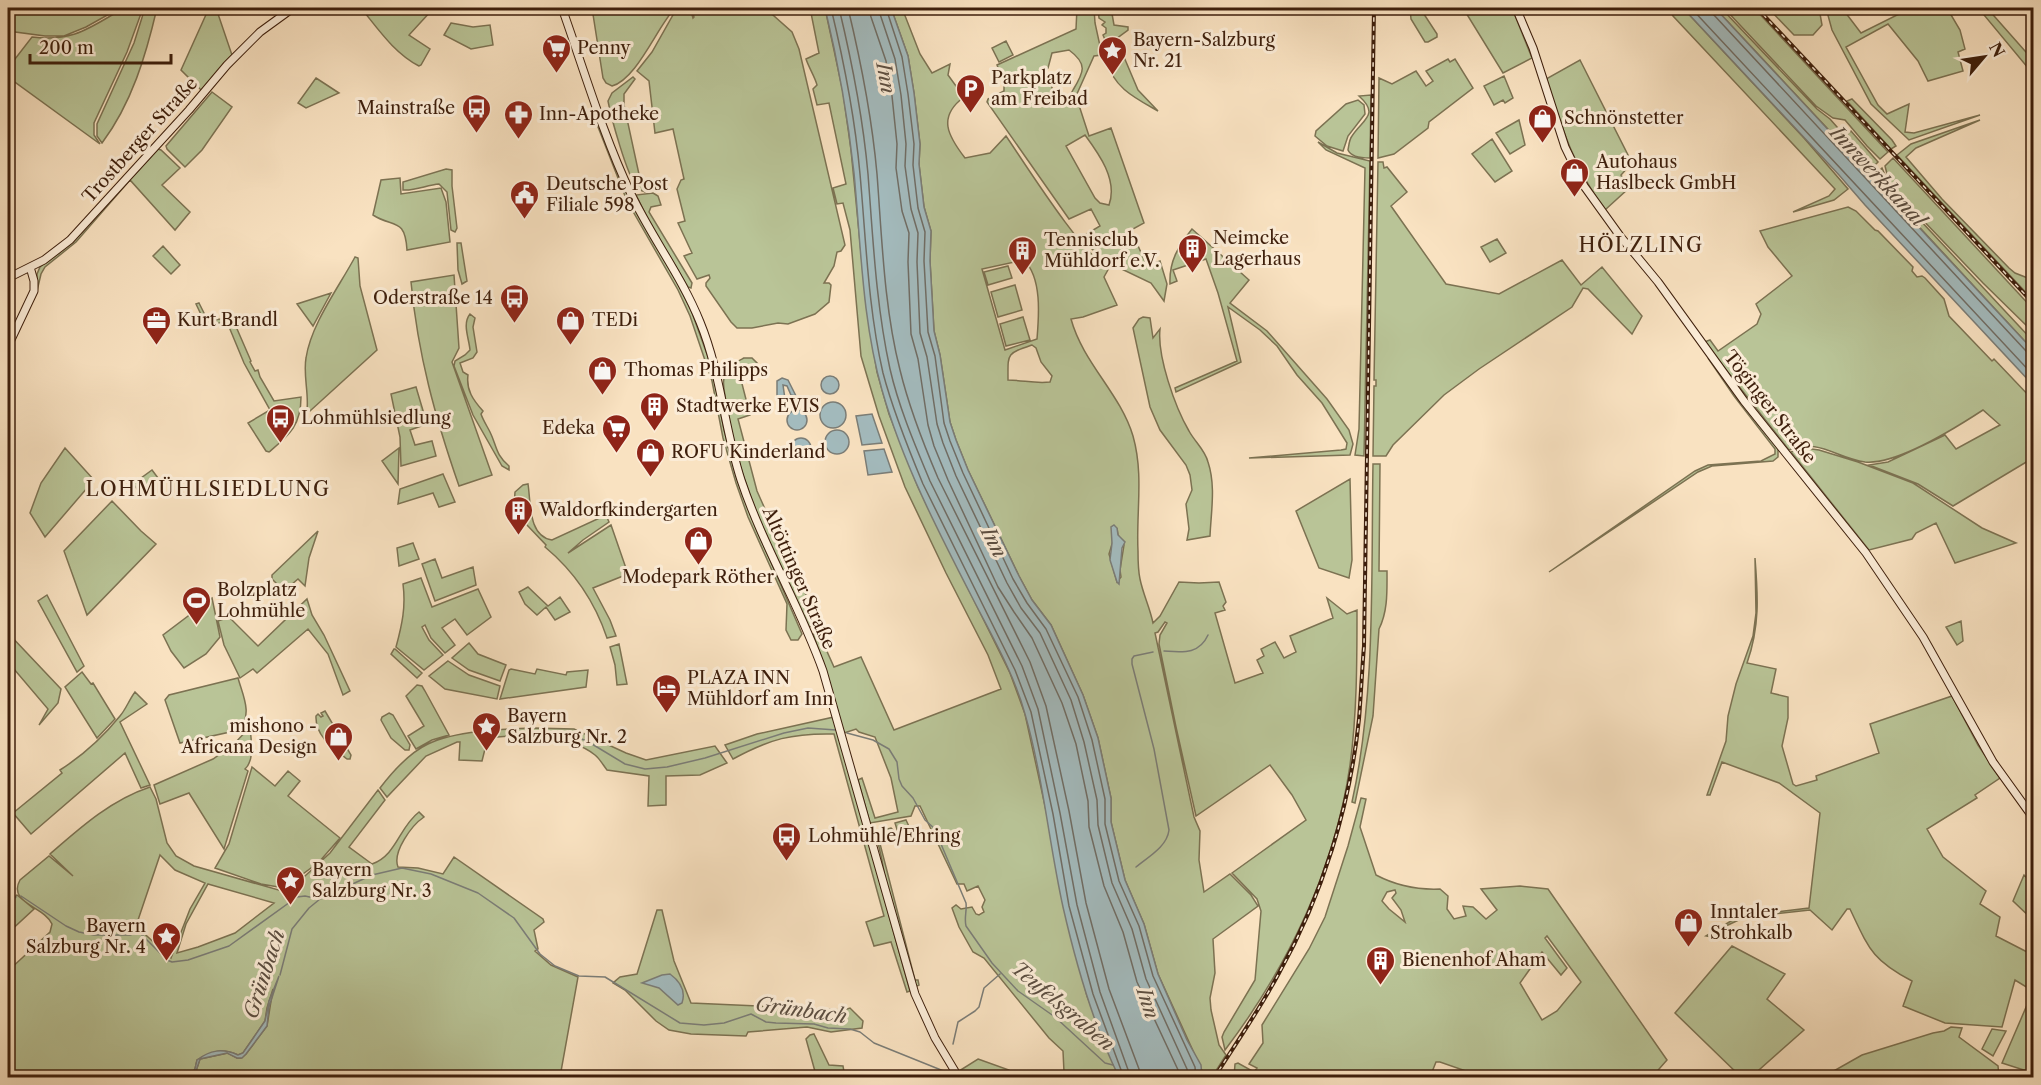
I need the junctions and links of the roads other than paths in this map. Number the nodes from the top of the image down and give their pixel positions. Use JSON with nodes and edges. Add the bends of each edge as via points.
{"nodes":[{"id":1,"x":295,"y":8,"type":"edge"},
{"id":2,"x":562,"y":8,"type":"edge"},
{"id":3,"x":1516,"y":8,"type":"edge"},
{"id":4,"x":30,"y":267,"type":"junction"},
{"id":5,"x":8,"y":278,"type":"edge"},
{"id":6,"x":8,"y":346,"type":"edge"},
{"id":7,"x":2034,"y":819,"type":"edge"},
{"id":8,"x":958,"y":1075,"type":"edge"}],
"edges":[{"from":1,"to":4,"type":"main road","name":"Trostberger Straße","via":[[260,32],[227,65],[70,240]]},
{"from":2,"to":8,"type":"main road","name":"Altöttinger Straße","via":[[632,195],[687,293],[705,334],[747,498],[812,641],[829,691],[915,994]]},
{"from":3,"to":7,"type":"main road","name":"Töginger Straße","via":[[1565,147],[1592,198],[1659,282],[1744,401],[1867,554],[1923,637],[1983,748]]},
{"from":4,"to":5,"type":"main road","name":"Trostberger Straße"},
{"from":4,"to":6,"type":"main road","via":[[33,294]]}]}
